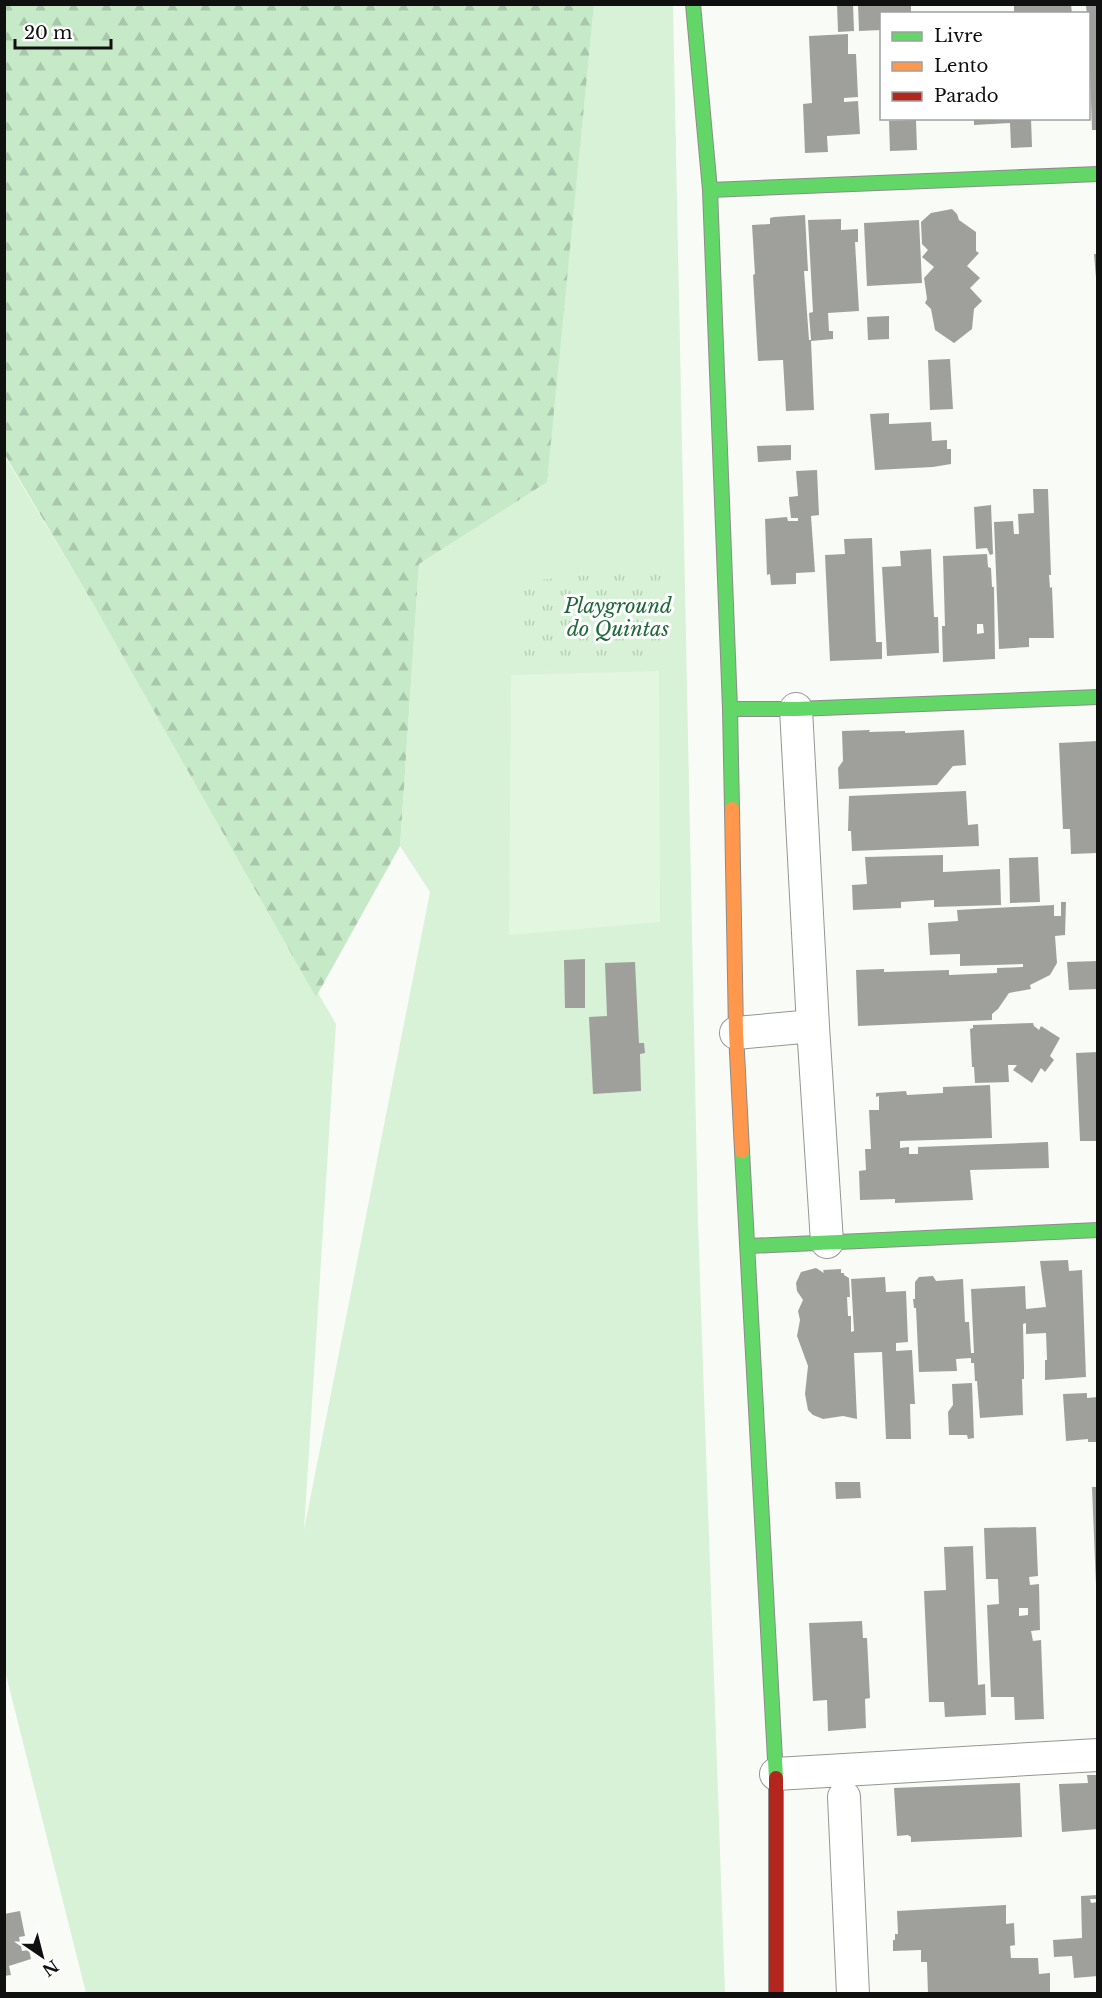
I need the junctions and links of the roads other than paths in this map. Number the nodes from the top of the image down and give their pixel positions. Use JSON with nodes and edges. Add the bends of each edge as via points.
{"nodes":[{"id":1,"x":693,"y":4,"type":"edge"},
{"id":2,"x":1098,"y":174,"type":"edge"},
{"id":3,"x":710,"y":190,"type":"junction"},
{"id":4,"x":1098,"y":697,"type":"edge"},
{"id":5,"x":730,"y":709,"type":"junction"},
{"id":6,"x":796,"y":709,"type":"junction"},
{"id":7,"x":813,"y":1026,"type":"junction"},
{"id":8,"x":736,"y":1033,"type":"junction"},
{"id":9,"x":1098,"y":1230,"type":"edge"},
{"id":10,"x":828,"y":1242,"type":"junction"},
{"id":11,"x":749,"y":1246,"type":"junction"},
{"id":12,"x":1098,"y":1755,"type":"edge"},
{"id":13,"x":776,"y":1774,"type":"junction"},
{"id":14,"x":844,"y":1797,"type":"dead end"},
{"id":15,"x":776,"y":1994,"type":"edge"},
{"id":16,"x":853,"y":1994,"type":"edge"}],
"edges":[{"from":1,"to":3,"type":"street"},
{"from":2,"to":3,"type":"street"},
{"from":3,"to":5,"type":"street"},
{"from":4,"to":6,"type":"street"},
{"from":5,"to":6,"type":"street"},
{"from":5,"to":8,"type":"street"},
{"from":6,"to":7,"type":"street"},
{"from":7,"to":8,"type":"street"},
{"from":7,"to":10,"type":"street"},
{"from":8,"to":11,"type":"street"},
{"from":9,"to":10,"type":"street"},
{"from":10,"to":11,"type":"street"},
{"from":11,"to":13,"type":"street"},
{"from":12,"to":13,"type":"street"},
{"from":13,"to":15,"type":"street"},
{"from":14,"to":16,"type":"street"}]}
